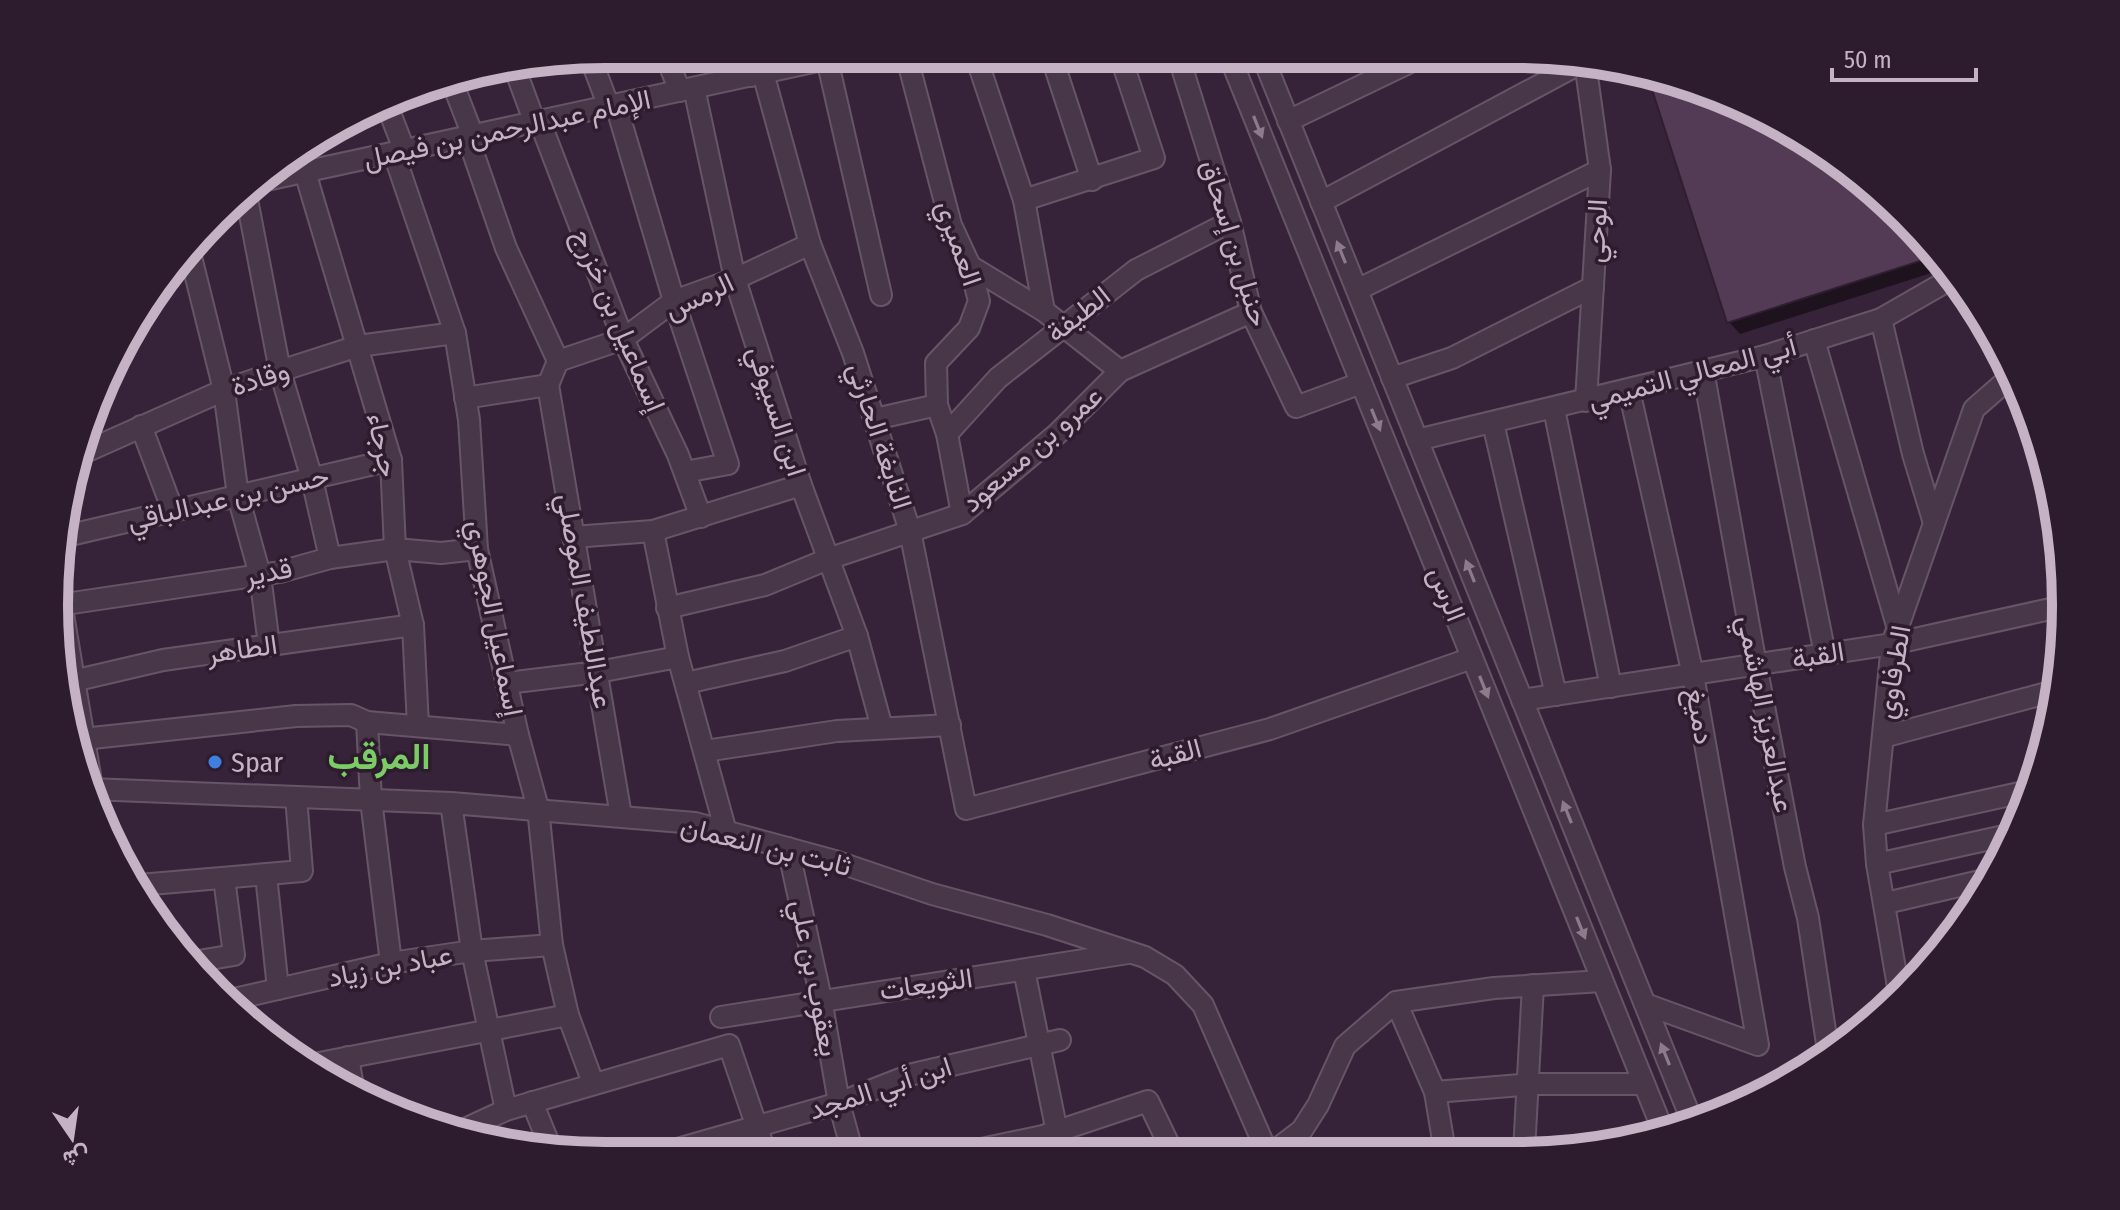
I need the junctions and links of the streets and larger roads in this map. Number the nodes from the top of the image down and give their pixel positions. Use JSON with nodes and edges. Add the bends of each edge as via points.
{"nodes":[{"id":1,"x":595,"y":68,"type":"edge"},
{"id":2,"x":674,"y":68,"type":"edge"},
{"id":3,"x":752,"y":68,"type":"edge"},
{"id":4,"x":781,"y":68,"type":"edge"},
{"id":5,"x":824,"y":68,"type":"edge"},
{"id":6,"x":910,"y":68,"type":"edge"},
{"id":7,"x":980,"y":68,"type":"edge"},
{"id":8,"x":1055,"y":68,"type":"edge"},
{"id":9,"x":1124,"y":68,"type":"edge"},
{"id":10,"x":1182,"y":68,"type":"edge"},
{"id":11,"x":1234,"y":68,"type":"edge"},
{"id":12,"x":1272,"y":68,"type":"edge"},
{"id":13,"x":1383,"y":68,"type":"edge"},
{"id":14,"x":1567,"y":71,"type":"edge"},
{"id":15,"x":1586,"y":73,"type":"edge"},
{"id":16,"x":757,"y":74,"type":"junction"},
{"id":17,"x":518,"y":75,"type":"edge"},
{"id":18,"x":455,"y":89,"type":"edge"},
{"id":19,"x":687,"y":90,"type":"junction"},
{"id":20,"x":612,"y":106,"type":"junction"},
{"id":21,"x":389,"y":113,"type":"edge"},
{"id":22,"x":1288,"y":121,"type":"junction"},
{"id":23,"x":537,"y":123,"type":"junction"},
{"id":24,"x":471,"y":137,"type":"junction"},
{"id":25,"x":400,"y":153,"type":"junction"},
{"id":26,"x":1600,"y":170,"type":"junction"},
{"id":27,"x":305,"y":172,"type":"junction"},
{"id":28,"x":281,"y":177,"type":"edge"},
{"id":29,"x":1092,"y":180,"type":"junction"},
{"id":30,"x":1024,"y":200,"type":"junction"},
{"id":31,"x":1321,"y":202,"type":"junction"},
{"id":32,"x":248,"y":204,"type":"edge"},
{"id":33,"x":1230,"y":222,"type":"junction"},
{"id":34,"x":810,"y":244,"type":"junction"},
{"id":35,"x":192,"y":262,"type":"edge"},
{"id":36,"x":970,"y":266,"type":"junction"},
{"id":37,"x":735,"y":279,"type":"junction"},
{"id":38,"x":1944,"y":283,"type":"edge"},
{"id":39,"x":1593,"y":287,"type":"junction"},
{"id":40,"x":1357,"y":290,"type":"junction"},
{"id":41,"x":881,"y":295,"type":"dead end"},
{"id":42,"x":674,"y":301,"type":"junction"},
{"id":43,"x":1044,"y":311,"type":"junction"},
{"id":44,"x":1251,"y":312,"type":"junction"},
{"id":45,"x":1881,"y":319,"type":"junction"},
{"id":46,"x":1062,"y":326,"type":"junction"},
{"id":47,"x":455,"y":333,"type":"junction"},
{"id":48,"x":623,"y":339,"type":"junction"},
{"id":49,"x":1814,"y":340,"type":"junction"},
{"id":50,"x":358,"y":346,"type":"junction"},
{"id":51,"x":1765,"y":356,"type":"junction"},
{"id":52,"x":558,"y":361,"type":"junction"},
{"id":53,"x":1703,"y":370,"type":"junction"},
{"id":54,"x":280,"y":371,"type":"junction"},
{"id":55,"x":1120,"y":371,"type":"junction"},
{"id":56,"x":1392,"y":378,"type":"junction"},
{"id":57,"x":1361,"y":383,"type":"junction"},
{"id":58,"x":2004,"y":383,"type":"edge"},
{"id":59,"x":548,"y":385,"type":"junction"},
{"id":60,"x":224,"y":390,"type":"junction"},
{"id":61,"x":1629,"y":390,"type":"junction"},
{"id":62,"x":465,"y":398,"type":"junction"},
{"id":63,"x":1586,"y":401,"type":"junction"},
{"id":64,"x":937,"y":405,"type":"junction"},
{"id":65,"x":1554,"y":409,"type":"junction"},
{"id":66,"x":875,"y":419,"type":"junction"},
{"id":67,"x":1493,"y":423,"type":"junction"},
{"id":68,"x":141,"y":426,"type":"junction"},
{"id":69,"x":947,"y":434,"type":"junction"},
{"id":70,"x":1417,"y":440,"type":"junction"},
{"id":71,"x":91,"y":449,"type":"edge"},
{"id":72,"x":391,"y":460,"type":"junction"},
{"id":73,"x":685,"y":472,"type":"junction"},
{"id":74,"x":312,"y":479,"type":"junction"},
{"id":75,"x":801,"y":485,"type":"junction"},
{"id":76,"x":238,"y":496,"type":"junction"},
{"id":77,"x":173,"y":511,"type":"junction"},
{"id":78,"x":962,"y":514,"type":"junction"},
{"id":79,"x":701,"y":517,"type":"junction"},
{"id":80,"x":1934,"y":523,"type":"junction"},
{"id":81,"x":653,"y":531,"type":"junction"},
{"id":82,"x":910,"y":531,"type":"junction"},
{"id":83,"x":73,"y":534,"type":"edge"},
{"id":84,"x":573,"y":537,"type":"junction"},
{"id":85,"x":395,"y":549,"type":"junction"},
{"id":86,"x":477,"y":549,"type":"junction"},
{"id":87,"x":330,"y":558,"type":"junction"},
{"id":88,"x":828,"y":559,"type":"junction"},
{"id":89,"x":260,"y":575,"type":"junction"},
{"id":90,"x":68,"y":601,"type":"edge"},
{"id":91,"x":667,"y":608,"type":"junction"},
{"id":92,"x":2052,"y":608,"type":"edge"},
{"id":93,"x":413,"y":625,"type":"junction"},
{"id":94,"x":857,"y":636,"type":"junction"},
{"id":95,"x":1895,"y":636,"type":"junction"},
{"id":96,"x":269,"y":645,"type":"junction"},
{"id":97,"x":1825,"y":654,"type":"junction"},
{"id":98,"x":678,"y":657,"type":"junction"},
{"id":99,"x":1472,"y":658,"type":"junction"},
{"id":100,"x":1756,"y":665,"type":"junction"},
{"id":101,"x":598,"y":672,"type":"junction"},
{"id":102,"x":1693,"y":675,"type":"junction"},
{"id":103,"x":73,"y":681,"type":"edge"},
{"id":104,"x":507,"y":683,"type":"junction"},
{"id":105,"x":686,"y":683,"type":"junction"},
{"id":106,"x":1611,"y":687,"type":"junction"},
{"id":107,"x":2044,"y":694,"type":"edge"},
{"id":108,"x":1556,"y":695,"type":"junction"},
{"id":109,"x":1522,"y":700,"type":"junction"},
{"id":110,"x":367,"y":722,"type":"junction"},
{"id":111,"x":950,"y":725,"type":"junction"},
{"id":112,"x":418,"y":726,"type":"junction"},
{"id":113,"x":882,"y":728,"type":"junction"},
{"id":114,"x":518,"y":735,"type":"junction"},
{"id":115,"x":1883,"y":737,"type":"junction"},
{"id":116,"x":85,"y":739,"type":"edge"},
{"id":117,"x":705,"y":751,"type":"junction"},
{"id":118,"x":100,"y":789,"type":"edge"},
{"id":119,"x":2018,"y":793,"type":"edge"},
{"id":120,"x":296,"y":797,"type":"junction"},
{"id":121,"x":371,"y":800,"type":"junction"},
{"id":122,"x":451,"y":803,"type":"junction"},
{"id":123,"x":538,"y":808,"type":"junction"},
{"id":124,"x":966,"y":809,"type":"joint"},
{"id":125,"x":621,"y":816,"type":"junction"},
{"id":126,"x":1874,"y":825,"type":"junction"},
{"id":127,"x":726,"y":832,"type":"junction"},
{"id":128,"x":2000,"y":837,"type":"edge"},
{"id":129,"x":788,"y":848,"type":"junction"},
{"id":130,"x":1877,"y":864,"type":"junction"},
{"id":131,"x":266,"y":875,"type":"junction"},
{"id":132,"x":224,"y":878,"type":"junction"},
{"id":133,"x":1975,"y":882,"type":"edge"},
{"id":134,"x":147,"y":884,"type":"edge"},
{"id":135,"x":1886,"y":903,"type":"junction"},
{"id":136,"x":552,"y":945,"type":"junction"},
{"id":137,"x":472,"y":951,"type":"junction"},
{"id":138,"x":1131,"y":952,"type":"junction"},
{"id":139,"x":202,"y":960,"type":"edge"},
{"id":140,"x":391,"y":963,"type":"junction"},
{"id":141,"x":1024,"y":970,"type":"junction"},
{"id":142,"x":1602,"y":981,"type":"junction"},
{"id":143,"x":1898,"y":982,"type":"edge"},
{"id":144,"x":1533,"y":985,"type":"junction"},
{"id":145,"x":278,"y":989,"type":"junction"},
{"id":146,"x":239,"y":998,"type":"edge"},
{"id":147,"x":821,"y":999,"type":"junction"},
{"id":148,"x":1396,"y":1002,"type":"junction"},
{"id":149,"x":1645,"y":1004,"type":"junction"},
{"id":150,"x":568,"y":1015,"type":"junction"},
{"id":151,"x":721,"y":1017,"type":"dead end"},
{"id":152,"x":489,"y":1030,"type":"junction"},
{"id":153,"x":1060,"y":1040,"type":"dead end"},
{"id":154,"x":1827,"y":1042,"type":"edge"},
{"id":155,"x":1038,"y":1045,"type":"junction"},
{"id":156,"x":348,"y":1057,"type":"junction"},
{"id":157,"x":324,"y":1062,"type":"edge"},
{"id":158,"x":352,"y":1079,"type":"edge"},
{"id":159,"x":593,"y":1083,"type":"junction"},
{"id":160,"x":1644,"y":1084,"type":"junction"},
{"id":161,"x":1527,"y":1085,"type":"junction"},
{"id":162,"x":1435,"y":1092,"type":"junction"},
{"id":163,"x":532,"y":1102,"type":"junction"},
{"id":164,"x":839,"y":1103,"type":"junction"},
{"id":165,"x":506,"y":1110,"type":"junction"},
{"id":166,"x":1693,"y":1112,"type":"edge"},
{"id":167,"x":1659,"y":1123,"type":"edge"},
{"id":168,"x":472,"y":1126,"type":"edge"},
{"id":169,"x":757,"y":1126,"type":"junction"},
{"id":170,"x":1057,"y":1132,"type":"junction"},
{"id":171,"x":547,"y":1138,"type":"edge"},
{"id":172,"x":701,"y":1142,"type":"edge"},
{"id":173,"x":762,"y":1142,"type":"edge"},
{"id":174,"x":850,"y":1142,"type":"edge"},
{"id":175,"x":1012,"y":1142,"type":"edge"},
{"id":176,"x":1168,"y":1142,"type":"edge"},
{"id":177,"x":1263,"y":1142,"type":"edge"},
{"id":178,"x":1286,"y":1142,"type":"edge"},
{"id":179,"x":1443,"y":1142,"type":"edge"},
{"id":180,"x":1524,"y":1142,"type":"edge"}],
"edges":[{"from":1,"to":20,"type":"street"},
{"from":2,"to":19,"type":"street","name":"ابن السيوفي"},
{"from":3,"to":16,"type":"street","name":"النابغة الحارثي"},
{"from":4,"to":16,"type":"street","name":"الإمام عبدالرحمن بن فيصل"},
{"from":5,"to":41,"type":"street"},
{"from":6,"to":36,"type":"street","name":"العميري","via":[[951,225]]},
{"from":7,"to":30,"type":"street"},
{"from":8,"to":29,"type":"street"},
{"from":9,"to":29,"type":"street","via":[[1154,158]]},
{"from":10,"to":33,"type":"street","name":"حنبل بن إسحاق"},
{"from":11,"to":57,"type":"street","name":"الرس","one_way":true},
{"from":12,"to":22,"type":"street","name":"الرس"},
{"from":13,"to":22,"type":"street"},
{"from":14,"to":31,"type":"street"},
{"from":15,"to":26,"type":"street","name":"الوحي"},
{"from":16,"to":19,"type":"street","name":"الإمام عبدالرحمن بن فيصل"},
{"from":16,"to":34,"type":"street","name":"النابغة الحارثي"},
{"from":17,"to":23,"type":"street","name":"إسماعيل بن خزرج"},
{"from":18,"to":24,"type":"street"},
{"from":19,"to":20,"type":"street","name":"الإمام عبدالرحمن بن فيصل"},
{"from":19,"to":37,"type":"street","name":"ابن السيوفي"},
{"from":20,"to":23,"type":"street","name":"الإمام عبدالرحمن بن فيصل"},
{"from":20,"to":42,"type":"street"},
{"from":21,"to":25,"type":"street","name":"إسماعيل الجوهري"},
{"from":22,"to":31,"type":"street","name":"الرس"},
{"from":23,"to":24,"type":"street","name":"الإمام عبدالرحمن بن فيصل"},
{"from":23,"to":48,"type":"street","name":"إسماعيل بن خزرج"},
{"from":24,"to":25,"type":"street","name":"الإمام عبدالرحمن بن فيصل"},
{"from":24,"to":52,"type":"street","via":[[506,248]]},
{"from":25,"to":27,"type":"street","name":"الإمام عبدالرحمن بن فيصل"},
{"from":25,"to":47,"type":"street","name":"إسماعيل الجوهري"},
{"from":26,"to":39,"type":"street","name":"الوحي"},
{"from":26,"to":40,"type":"street"},
{"from":27,"to":28,"type":"street","name":"الإمام عبدالرحمن بن فيصل"},
{"from":27,"to":50,"type":"street","name":"جرجاء"},
{"from":29,"to":30,"type":"street"},
{"from":30,"to":43,"type":"street"},
{"from":40,"to":31,"type":"street","name":"الرس","one_way":true},
{"from":32,"to":54,"type":"street"},
{"from":33,"to":44,"type":"street","name":"حنبل بن إسحاق"},
{"from":33,"to":46,"type":"street","name":"الطيفة","via":[[1136,270]]},
{"from":34,"to":37,"type":"street","name":"الرمس"},
{"from":34,"to":66,"type":"street","name":"النابغة الحارثي"},
{"from":35,"to":60,"type":"street"},
{"from":36,"to":43,"type":"street"},
{"from":36,"to":64,"type":"street","name":"العميري","via":[[979,301],[969,328],[936,363]]},
{"from":37,"to":42,"type":"street","name":"الرمس"},
{"from":37,"to":75,"type":"street","name":"ابن السيوفي"},
{"from":38,"to":45,"type":"street","name":"أبي المعالي التميمي"},
{"from":39,"to":56,"type":"street","via":[[1452,358]]},
{"from":39,"to":63,"type":"street","name":"الوحي"},
{"from":40,"to":56,"type":"street","name":"الرس"},
{"from":42,"to":48,"type":"street","name":"الرمس"},
{"from":42,"to":73,"type":"street","via":[[728,464]]},
{"from":43,"to":46,"type":"street"},
{"from":44,"to":55,"type":"street","name":"عمرو بن مسعود"},
{"from":44,"to":57,"type":"street","name":"حنبل بن إسحاق","via":[[1296,407]]},
{"from":45,"to":49,"type":"street","name":"أبي المعالي التميمي"},
{"from":45,"to":80,"type":"street"},
{"from":46,"to":55,"type":"street"},
{"from":46,"to":69,"type":"street","name":"الطيفة","via":[[998,378]]},
{"from":47,"to":50,"type":"street","name":"وقادة"},
{"from":47,"to":62,"type":"street","name":"إسماعيل الجوهري"},
{"from":48,"to":52,"type":"street","name":"الرمس"},
{"from":48,"to":73,"type":"street","name":"إسماعيل بن خزرج"},
{"from":49,"to":51,"type":"street","name":"أبي المعالي التميمي"},
{"from":49,"to":95,"type":"street"},
{"from":50,"to":54,"type":"street","name":"وقادة"},
{"from":50,"to":72,"type":"street","name":"جرجاء"},
{"from":51,"to":53,"type":"street","name":"أبي المعالي التميمي"},
{"from":51,"to":97,"type":"street"},
{"from":52,"to":59,"type":"street"},
{"from":53,"to":61,"type":"street","name":"أبي المعالي التميمي"},
{"from":53,"to":100,"type":"street","name":"عبدالعزيز الهاشمي"},
{"from":54,"to":60,"type":"street","name":"وقادة"},
{"from":54,"to":74,"type":"street"},
{"from":55,"to":78,"type":"street","name":"عمرو بن مسعود","via":[[1057,434]]},
{"from":56,"to":70,"type":"street","name":"الرس"},
{"from":57,"to":99,"type":"street","name":"الرس","one_way":true},
{"from":58,"to":80,"type":"street","name":"الطرفاوي","via":[[1974,409]]},
{"from":59,"to":62,"type":"street"},
{"from":59,"to":84,"type":"street","name":"عبداللطيف الموصلي"},
{"from":60,"to":68,"type":"street","name":"وقادة"},
{"from":60,"to":76,"type":"street"},
{"from":61,"to":63,"type":"street","name":"أبي المعالي التميمي"},
{"from":61,"to":102,"type":"street","name":"دميغ"},
{"from":62,"to":86,"type":"street","name":"إسماعيل الجوهري"},
{"from":63,"to":65,"type":"street","name":"أبي المعالي التميمي"},
{"from":64,"to":66,"type":"street"},
{"from":64,"to":69,"type":"street","name":"العميري"},
{"from":65,"to":67,"type":"street","name":"أبي المعالي التميمي"},
{"from":65,"to":106,"type":"street"},
{"from":66,"to":82,"type":"street","name":"النابغة الحارثي"},
{"from":67,"to":70,"type":"street","name":"أبي المعالي التميمي"},
{"from":67,"to":108,"type":"street"},
{"from":68,"to":71,"type":"street","name":"وقادة"},
{"from":68,"to":77,"type":"street"},
{"from":69,"to":78,"type":"street","name":"العميري"},
{"from":109,"to":70,"type":"street","name":"الرس","one_way":true},
{"from":72,"to":74,"type":"street","name":"حسن بن عبدالباقي"},
{"from":72,"to":85,"type":"street","name":"جرجاء"},
{"from":73,"to":79,"type":"street","name":"إسماعيل بن خزرج"},
{"from":74,"to":76,"type":"street","name":"حسن بن عبدالباقي"},
{"from":74,"to":87,"type":"street"},
{"from":75,"to":79,"type":"street"},
{"from":75,"to":88,"type":"street","name":"ابن السيوفي"},
{"from":76,"to":77,"type":"street","name":"حسن بن عبدالباقي"},
{"from":76,"to":89,"type":"street"},
{"from":77,"to":83,"type":"street","name":"حسن بن عبدالباقي"},
{"from":78,"to":82,"type":"street","name":"عمرو بن مسعود"},
{"from":79,"to":81,"type":"street"},
{"from":80,"to":95,"type":"street","name":"الطرفاوي"},
{"from":81,"to":84,"type":"street"},
{"from":81,"to":91,"type":"street"},
{"from":82,"to":88,"type":"street","name":"عمرو بن مسعود"},
{"from":82,"to":111,"type":"street","name":"النابغة الحارثي"},
{"from":84,"to":101,"type":"street","name":"عبداللطيف الموصلي"},
{"from":85,"to":86,"type":"street","name":"قدير"},
{"from":85,"to":87,"type":"street","name":"قدير"},
{"from":85,"to":93,"type":"street","name":"جرجاء"},
{"from":86,"to":104,"type":"street","name":"إسماعيل الجوهري"},
{"from":87,"to":89,"type":"street","name":"قدير"},
{"from":88,"to":91,"type":"street","name":"عمرو بن مسعود","via":[[765,585]]},
{"from":88,"to":94,"type":"street","name":"ابن السيوفي"},
{"from":89,"to":90,"type":"street","name":"قدير"},
{"from":89,"to":96,"type":"street"},
{"from":91,"to":98,"type":"street"},
{"from":92,"to":95,"type":"street","name":"القبة"},
{"from":93,"to":96,"type":"street","name":"الطاهر"},
{"from":93,"to":112,"type":"street","name":"جرجاء"},
{"from":94,"to":105,"type":"street","via":[[785,661]]},
{"from":94,"to":113,"type":"street","name":"ابن السيوفي"},
{"from":95,"to":97,"type":"street","name":"القبة"},
{"from":95,"to":115,"type":"street","name":"الطرفاوي"},
{"from":96,"to":103,"type":"street","name":"الطاهر","via":[[163,660]]},
{"from":97,"to":100,"type":"street","name":"القبة"},
{"from":98,"to":101,"type":"street"},
{"from":98,"to":105,"type":"street"},
{"from":99,"to":124,"type":"street","name":"القبة","via":[[1270,729]]},
{"from":99,"to":142,"type":"street","name":"الرس","one_way":true},
{"from":100,"to":102,"type":"street","name":"القبة"},
{"from":100,"to":154,"type":"street","name":"عبدالعزيز الهاشمي","via":[[1808,918]]},
{"from":101,"to":104,"type":"street"},
{"from":101,"to":125,"type":"street","name":"عبداللطيف الموصلي"},
{"from":102,"to":106,"type":"street","name":"القبة"},
{"from":102,"to":149,"type":"street","name":"دميغ","via":[[1758,1045]]},
{"from":104,"to":114,"type":"street","name":"إسماعيل الجوهري"},
{"from":105,"to":117,"type":"street"},
{"from":106,"to":108,"type":"street","name":"القبة"},
{"from":107,"to":115,"type":"street"},
{"from":108,"to":109,"type":"street","name":"القبة"},
{"from":149,"to":109,"type":"street","name":"الرس","one_way":true},
{"from":110,"to":112,"type":"street"},
{"from":110,"to":116,"type":"street","via":[[351,715],[296,716]]},
{"from":110,"to":121,"type":"street"},
{"from":111,"to":113,"type":"street"},
{"from":111,"to":124,"type":"street","name":"النابغة الحارثي"},
{"from":112,"to":114,"type":"street"},
{"from":113,"to":117,"type":"street"},
{"from":114,"to":123,"type":"street","name":"إسماعيل الجوهري"},
{"from":115,"to":126,"type":"street","name":"الطرفاوي"},
{"from":117,"to":127,"type":"street"},
{"from":118,"to":120,"type":"street","name":"ثابت بن النعمان"},
{"from":119,"to":126,"type":"street"},
{"from":120,"to":121,"type":"street","name":"ثابت بن النعمان"},
{"from":120,"to":131,"type":"street","via":[[302,871]]},
{"from":121,"to":122,"type":"street","name":"ثابت بن النعمان"},
{"from":121,"to":140,"type":"street"},
{"from":122,"to":123,"type":"street","name":"ثابت بن النعمان"},
{"from":122,"to":137,"type":"street"},
{"from":123,"to":125,"type":"street","name":"ثابت بن النعمان"},
{"from":123,"to":136,"type":"street","name":"إسماعيل الجوهري"},
{"from":125,"to":127,"type":"street","name":"ثابت بن النعمان","via":[[695,823]]},
{"from":126,"to":130,"type":"street","name":"الطرفاوي"},
{"from":127,"to":129,"type":"street","name":"ثابت بن النعمان"},
{"from":128,"to":130,"type":"street"},
{"from":129,"to":138,"type":"street","name":"ثابت بن النعمان"},
{"from":129,"to":147,"type":"street","name":"يعقوب بن علي"},
{"from":130,"to":135,"type":"street","name":"الطرفاوي"},
{"from":131,"to":132,"type":"street"},
{"from":131,"to":145,"type":"street"},
{"from":132,"to":134,"type":"street"},
{"from":132,"to":139,"type":"street","via":[[234,955]]},
{"from":133,"to":135,"type":"street"},
{"from":135,"to":143,"type":"street","name":"الطرفاوي"},
{"from":136,"to":137,"type":"street","name":"عباد بن زياد"},
{"from":136,"to":150,"type":"street","name":"إسماعيل الجوهري"},
{"from":137,"to":140,"type":"street","name":"عباد بن زياد"},
{"from":137,"to":152,"type":"street"},
{"from":138,"to":141,"type":"street","name":"الثويعات"},
{"from":138,"to":177,"type":"street","name":"ثابت بن النعمان","via":[[1175,975],[1203,1005]]},
{"from":140,"to":145,"type":"street","name":"عباد بن زياد"},
{"from":141,"to":147,"type":"street","name":"الثويعات"},
{"from":141,"to":155,"type":"street"},
{"from":142,"to":144,"type":"street"},
{"from":142,"to":160,"type":"street","name":"الرس"},
{"from":144,"to":148,"type":"street"},
{"from":144,"to":161,"type":"street"},
{"from":145,"to":146,"type":"street","name":"عباد بن زياد"},
{"from":147,"to":151,"type":"street","name":"الثويعات"},
{"from":147,"to":164,"type":"street","name":"يعقوب بن علي"},
{"from":148,"to":162,"type":"street"},
{"from":148,"to":178,"type":"street","via":[[1345,1046],[1318,1105],[1302,1130]]},
{"from":166,"to":149,"type":"street","name":"الرس","one_way":true},
{"from":150,"to":152,"type":"street"},
{"from":150,"to":159,"type":"street","name":"إسماعيل الجوهري"},
{"from":152,"to":156,"type":"street"},
{"from":152,"to":165,"type":"street"},
{"from":153,"to":155,"type":"street","name":"ابن أبي المجد"},
{"from":155,"to":164,"type":"street","name":"ابن أبي المجد","via":[[913,1074]]},
{"from":155,"to":170,"type":"street"},
{"from":156,"to":157,"type":"street"},
{"from":156,"to":158,"type":"street"},
{"from":159,"to":163,"type":"street"},
{"from":159,"to":169,"type":"street","via":[[729,1045]]},
{"from":160,"to":161,"type":"street"},
{"from":160,"to":167,"type":"street","name":"الرس"},
{"from":161,"to":162,"type":"street"},
{"from":161,"to":180,"type":"street"},
{"from":162,"to":179,"type":"street"},
{"from":163,"to":165,"type":"street"},
{"from":163,"to":171,"type":"street"},
{"from":164,"to":169,"type":"street","name":"ابن أبي المجد"},
{"from":164,"to":174,"type":"street","name":"يعقوب بن علي"},
{"from":165,"to":168,"type":"street"},
{"from":169,"to":172,"type":"street","name":"ابن أبي المجد"},
{"from":169,"to":173,"type":"street"},
{"from":170,"to":175,"type":"street"},
{"from":170,"to":176,"type":"street","via":[[1148,1101]]}]}
